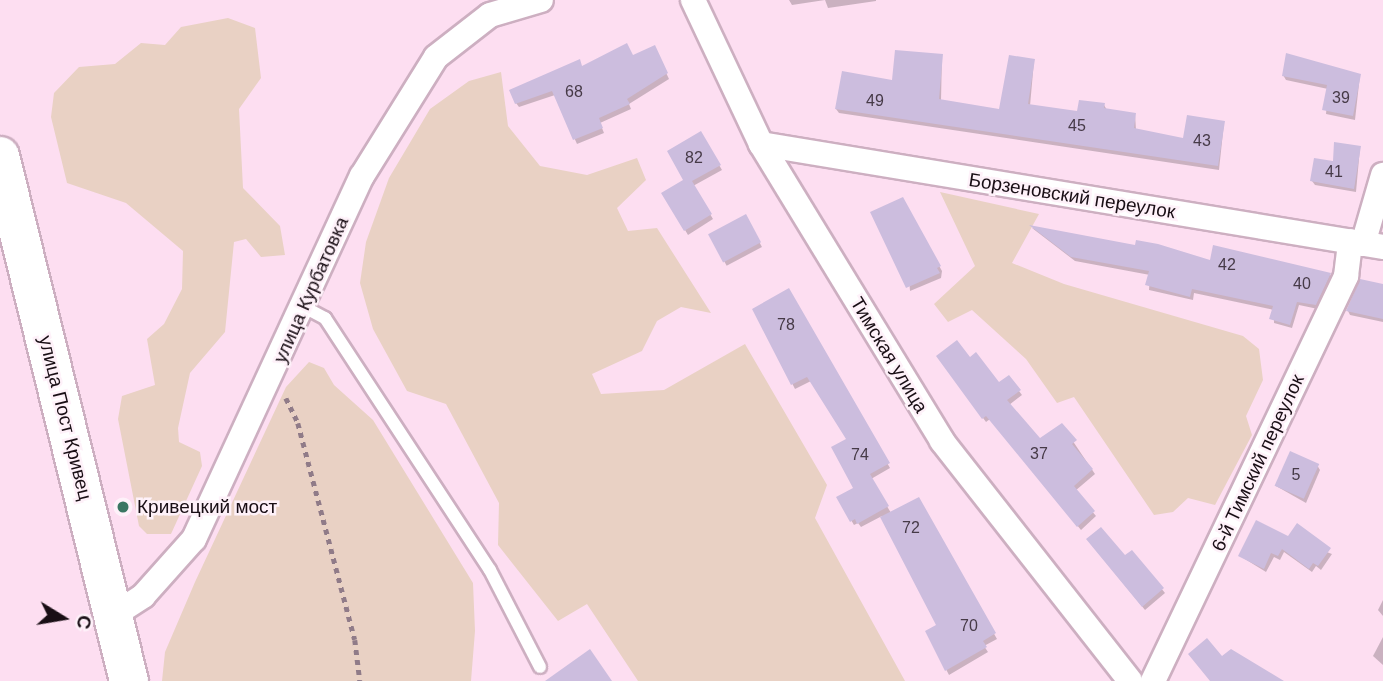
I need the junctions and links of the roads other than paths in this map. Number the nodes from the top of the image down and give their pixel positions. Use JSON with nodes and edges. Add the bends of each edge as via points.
{"nodes":[{"id":1,"x":541,"y":0,"type":"edge"},
{"id":2,"x":693,"y":0,"type":"edge"},
{"id":3,"x":761,"y":144,"type":"junction"},
{"id":4,"x":0,"y":156,"type":"edge"},
{"id":5,"x":1383,"y":174,"type":"edge"},
{"id":6,"x":1365,"y":244,"type":"edge"},
{"id":7,"x":304,"y":307,"type":"junction"},
{"id":8,"x":114,"y":615,"type":"junction"},
{"id":9,"x":540,"y":667,"type":"dead end"},
{"id":10,"x":129,"y":681,"type":"edge"},
{"id":11,"x":1130,"y":681,"type":"edge"},
{"id":12,"x":1153,"y":681,"type":"edge"}],
"edges":[{"from":1,"to":7,"type":"street","name":"улица Курбатовка","via":[[490,15],[436,57],[362,176]]},
{"from":2,"to":3,"type":"street","name":"Тимская улица"},
{"from":3,"to":6,"type":"street","name":"Борзеновский переулок"},
{"from":3,"to":11,"type":"street","name":"Тимская улица","via":[[942,441]]},
{"from":4,"to":8,"type":"main road","name":"улица Пост Кривец"},
{"from":5,"to":6,"type":"street","name":"6-й Тимский переулок"},
{"from":6,"to":12,"type":"street","name":"6-й Тимский переулок"},
{"from":7,"to":8,"type":"street","name":"улица Курбатовка","via":[[194,540],[143,596]]},
{"from":7,"to":9,"type":"lane","via":[[325,318],[490,570]]},
{"from":8,"to":10,"type":"main road","name":"улица Пост Кривец"}]}
